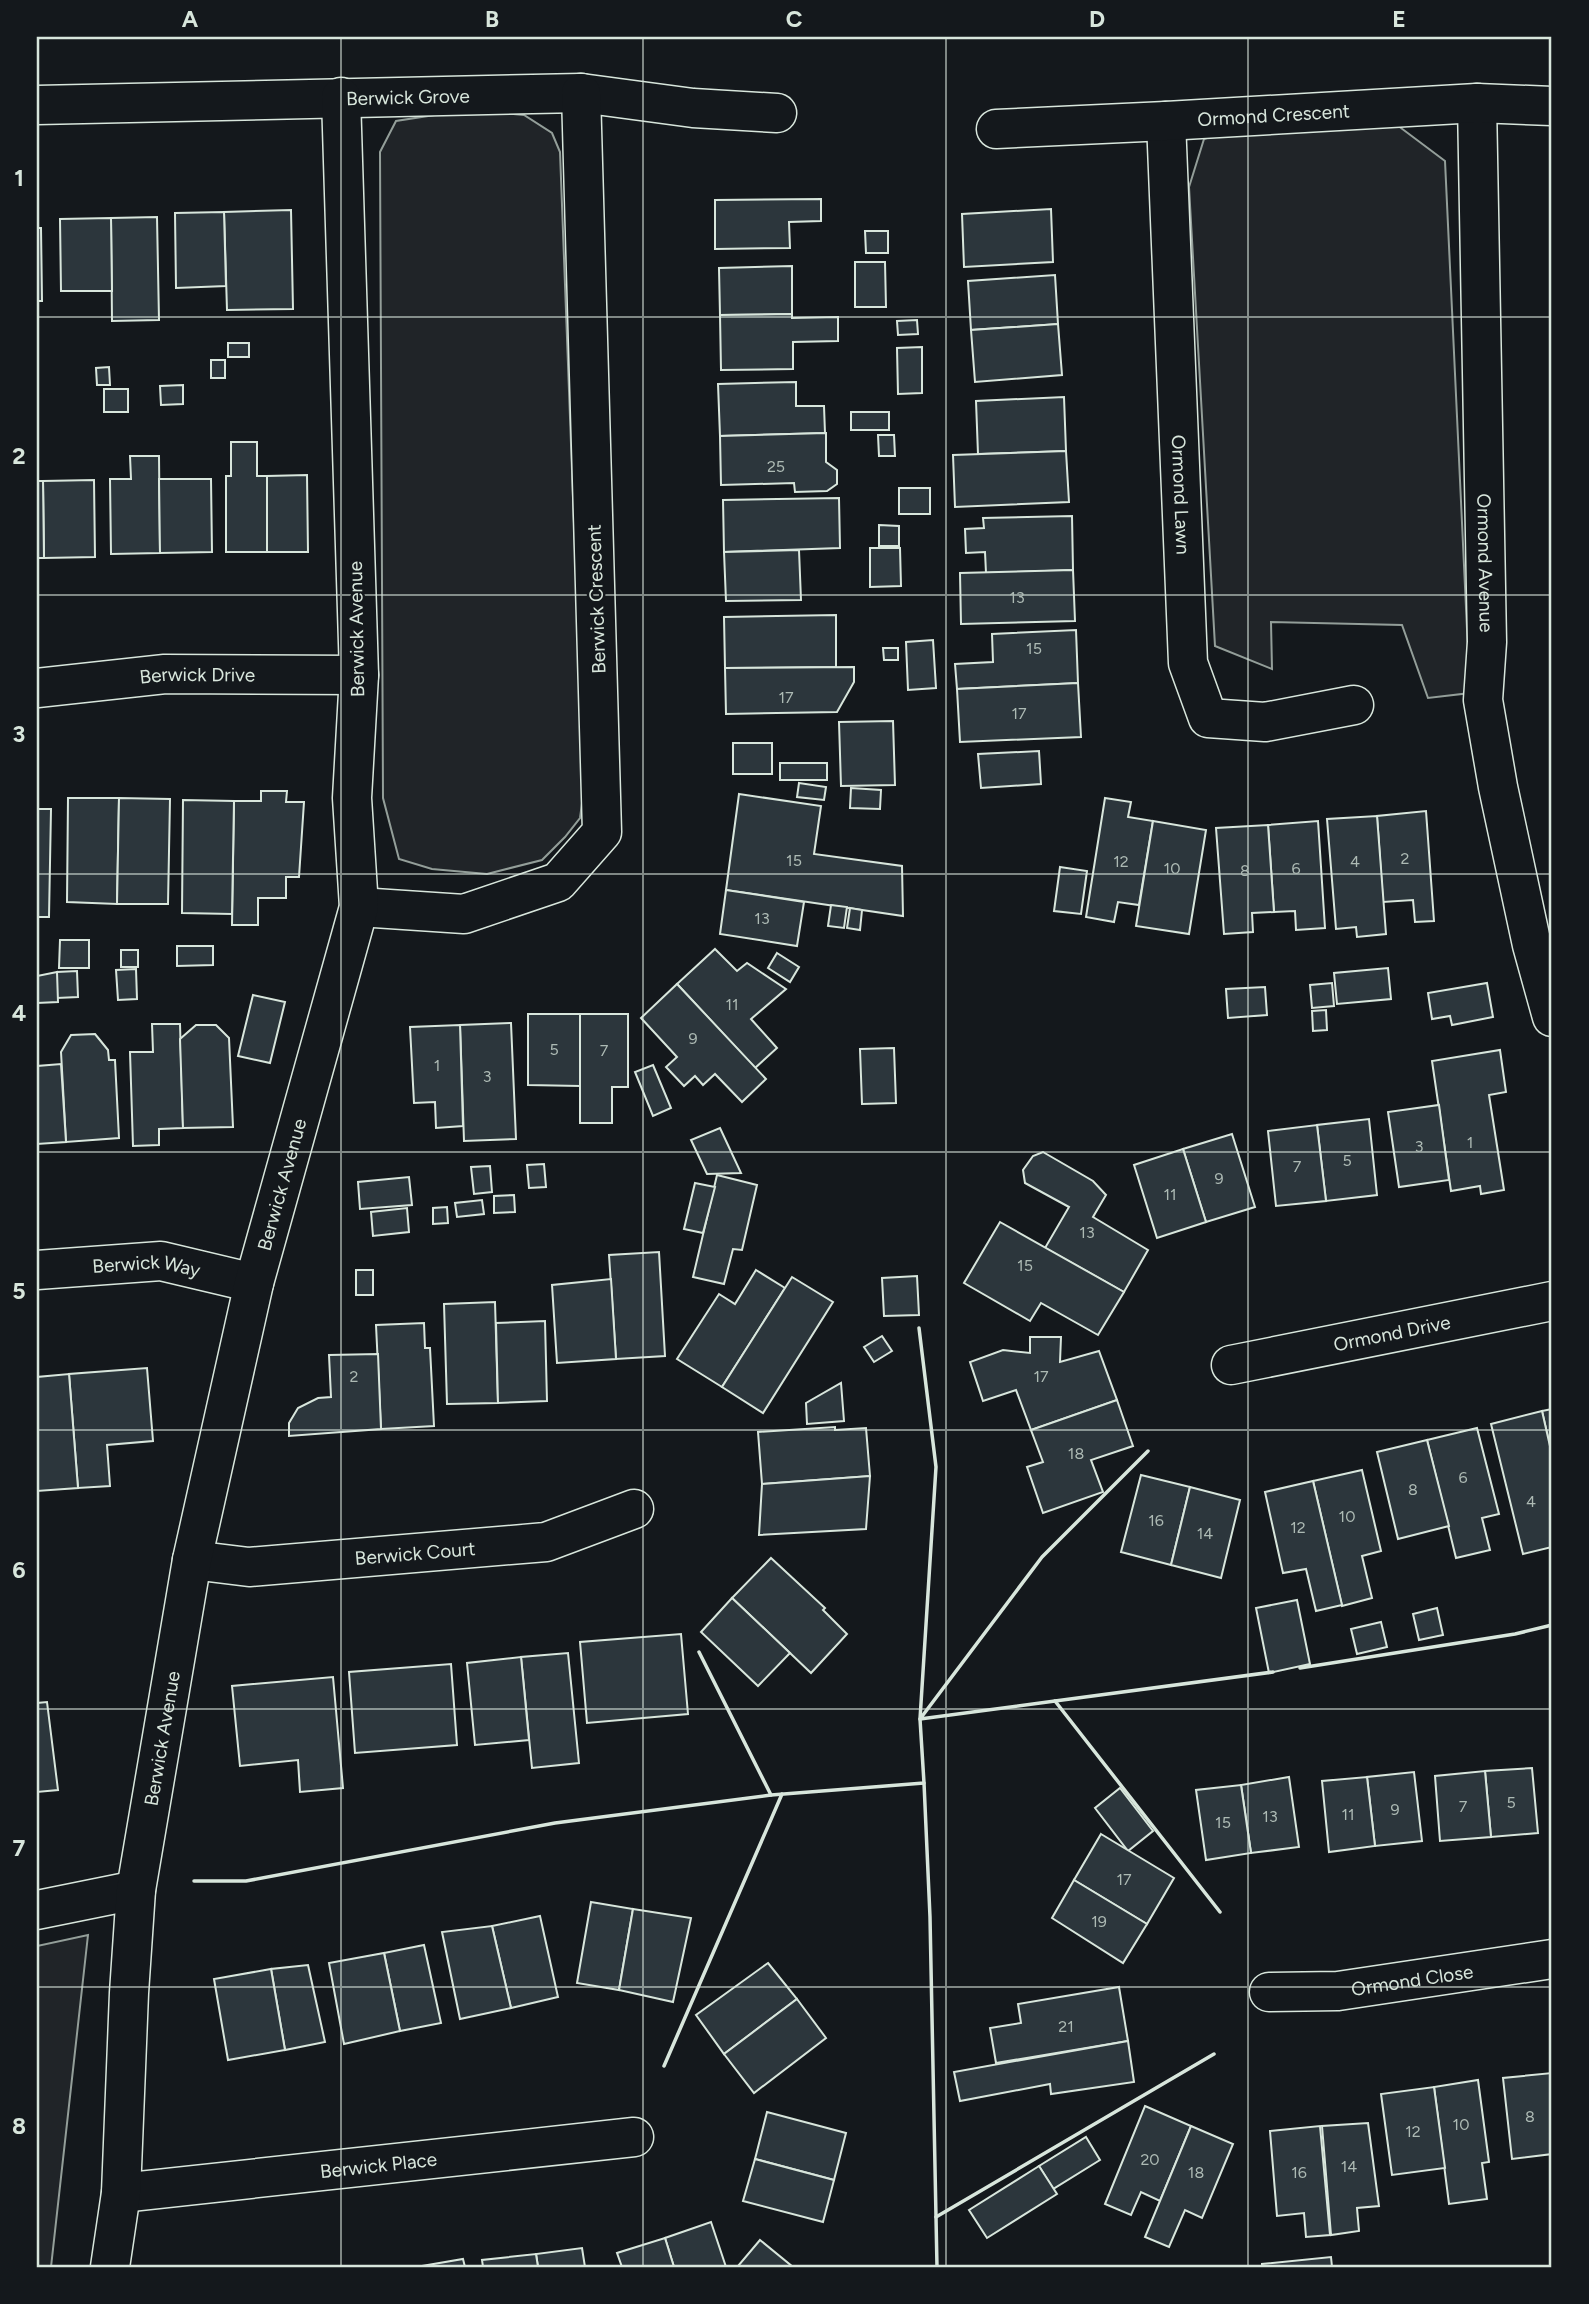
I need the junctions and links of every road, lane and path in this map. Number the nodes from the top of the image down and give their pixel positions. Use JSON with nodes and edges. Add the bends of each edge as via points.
{"nodes":[{"id":1,"x":581,"y":93,"type":"junction"},
{"id":2,"x":341,"y":97,"type":"junction"},
{"id":3,"x":1478,"y":103,"type":"junction"},
{"id":4,"x":37,"y":105,"type":"edge"},
{"id":5,"x":1552,"y":106,"type":"edge"},
{"id":6,"x":777,"y":113,"type":"dead end"},
{"id":7,"x":1166,"y":121,"type":"junction"},
{"id":8,"x":996,"y":129,"type":"dead end"},
{"id":9,"x":359,"y":675,"type":"junction"},
{"id":10,"x":37,"y":688,"type":"edge"},
{"id":11,"x":1354,"y":705,"type":"dead end"},
{"id":12,"x":359,"y":907,"type":"junction"},
{"id":13,"x":1542,"y":944,"type":"edge"},
{"id":14,"x":1552,"y":1017,"type":"edge"},
{"id":15,"x":37,"y":1270,"type":"edge"},
{"id":16,"x":254,"y":1283,"type":"junction"},
{"id":17,"x":1552,"y":1301,"type":"edge"},
{"id":18,"x":1231,"y":1365,"type":"dead end"},
{"id":19,"x":634,"y":1509,"type":"dead end"},
{"id":20,"x":192,"y":1560,"type":"junction"},
{"id":21,"x":136,"y":1891,"type":"junction"},
{"id":22,"x":37,"y":1910,"type":"edge"},
{"id":23,"x":1552,"y":1959,"type":"edge"},
{"id":24,"x":1269,"y":1992,"type":"dead end"},
{"id":25,"x":634,"y":2137,"type":"dead end"},
{"id":26,"x":121,"y":2193,"type":"junction"},
{"id":27,"x":110,"y":2267,"type":"edge"}],
"edges":[{"from":1,"to":2,"type":"street","name":"Berwick Grove"},
{"from":1,"to":6,"type":"street","name":"Berwick Grove","via":[[693,108]]},
{"from":1,"to":12,"type":"street","name":"Berwick Crescent","via":[[603,832],[558,882],[464,914]]},
{"from":2,"to":4,"type":"street","name":"Berwick Grove"},
{"from":2,"to":9,"type":"street","name":"Berwick Avenue"},
{"from":3,"to":5,"type":"street","name":"Ormond Crescent"},
{"from":3,"to":7,"type":"street","name":"Ormond Crescent"},
{"from":3,"to":13,"type":"street","name":"Ormond Avenue","via":[[1487,642],[1483,700],[1498,787]]},
{"from":7,"to":8,"type":"street","name":"Ormond Crescent"},
{"from":7,"to":11,"type":"street","name":"Ormond Lawn","via":[[1188,663],[1208,718],[1265,722]]},
{"from":9,"to":10,"type":"street","name":"Berwick Drive","via":[[165,674]]},
{"from":9,"to":12,"type":"street","name":"Berwick Avenue","via":[[352,798]]},
{"from":12,"to":16,"type":"street","name":"Berwick Avenue"},
{"from":13,"to":14,"type":"street","name":"Ormond Avenue"},
{"from":15,"to":16,"type":"street","name":"Berwick Way","via":[[161,1261]]},
{"from":16,"to":20,"type":"street","name":"Berwick Avenue"},
{"from":17,"to":18,"type":"street","name":"Ormond Drive"},
{"from":19,"to":20,"type":"street","name":"Berwick Court","via":[[546,1542],[249,1567]]},
{"from":20,"to":21,"type":"street","name":"Berwick Avenue"},
{"from":21,"to":22,"type":"street"},
{"from":21,"to":26,"type":"street","name":"Berwick Avenue"},
{"from":23,"to":24,"type":"street","name":"Ormond Close","via":[[1338,1991]]},
{"from":25,"to":26,"type":"street","name":"Berwick Place"},
{"from":26,"to":27,"type":"street","name":"Berwick Avenue"}]}
